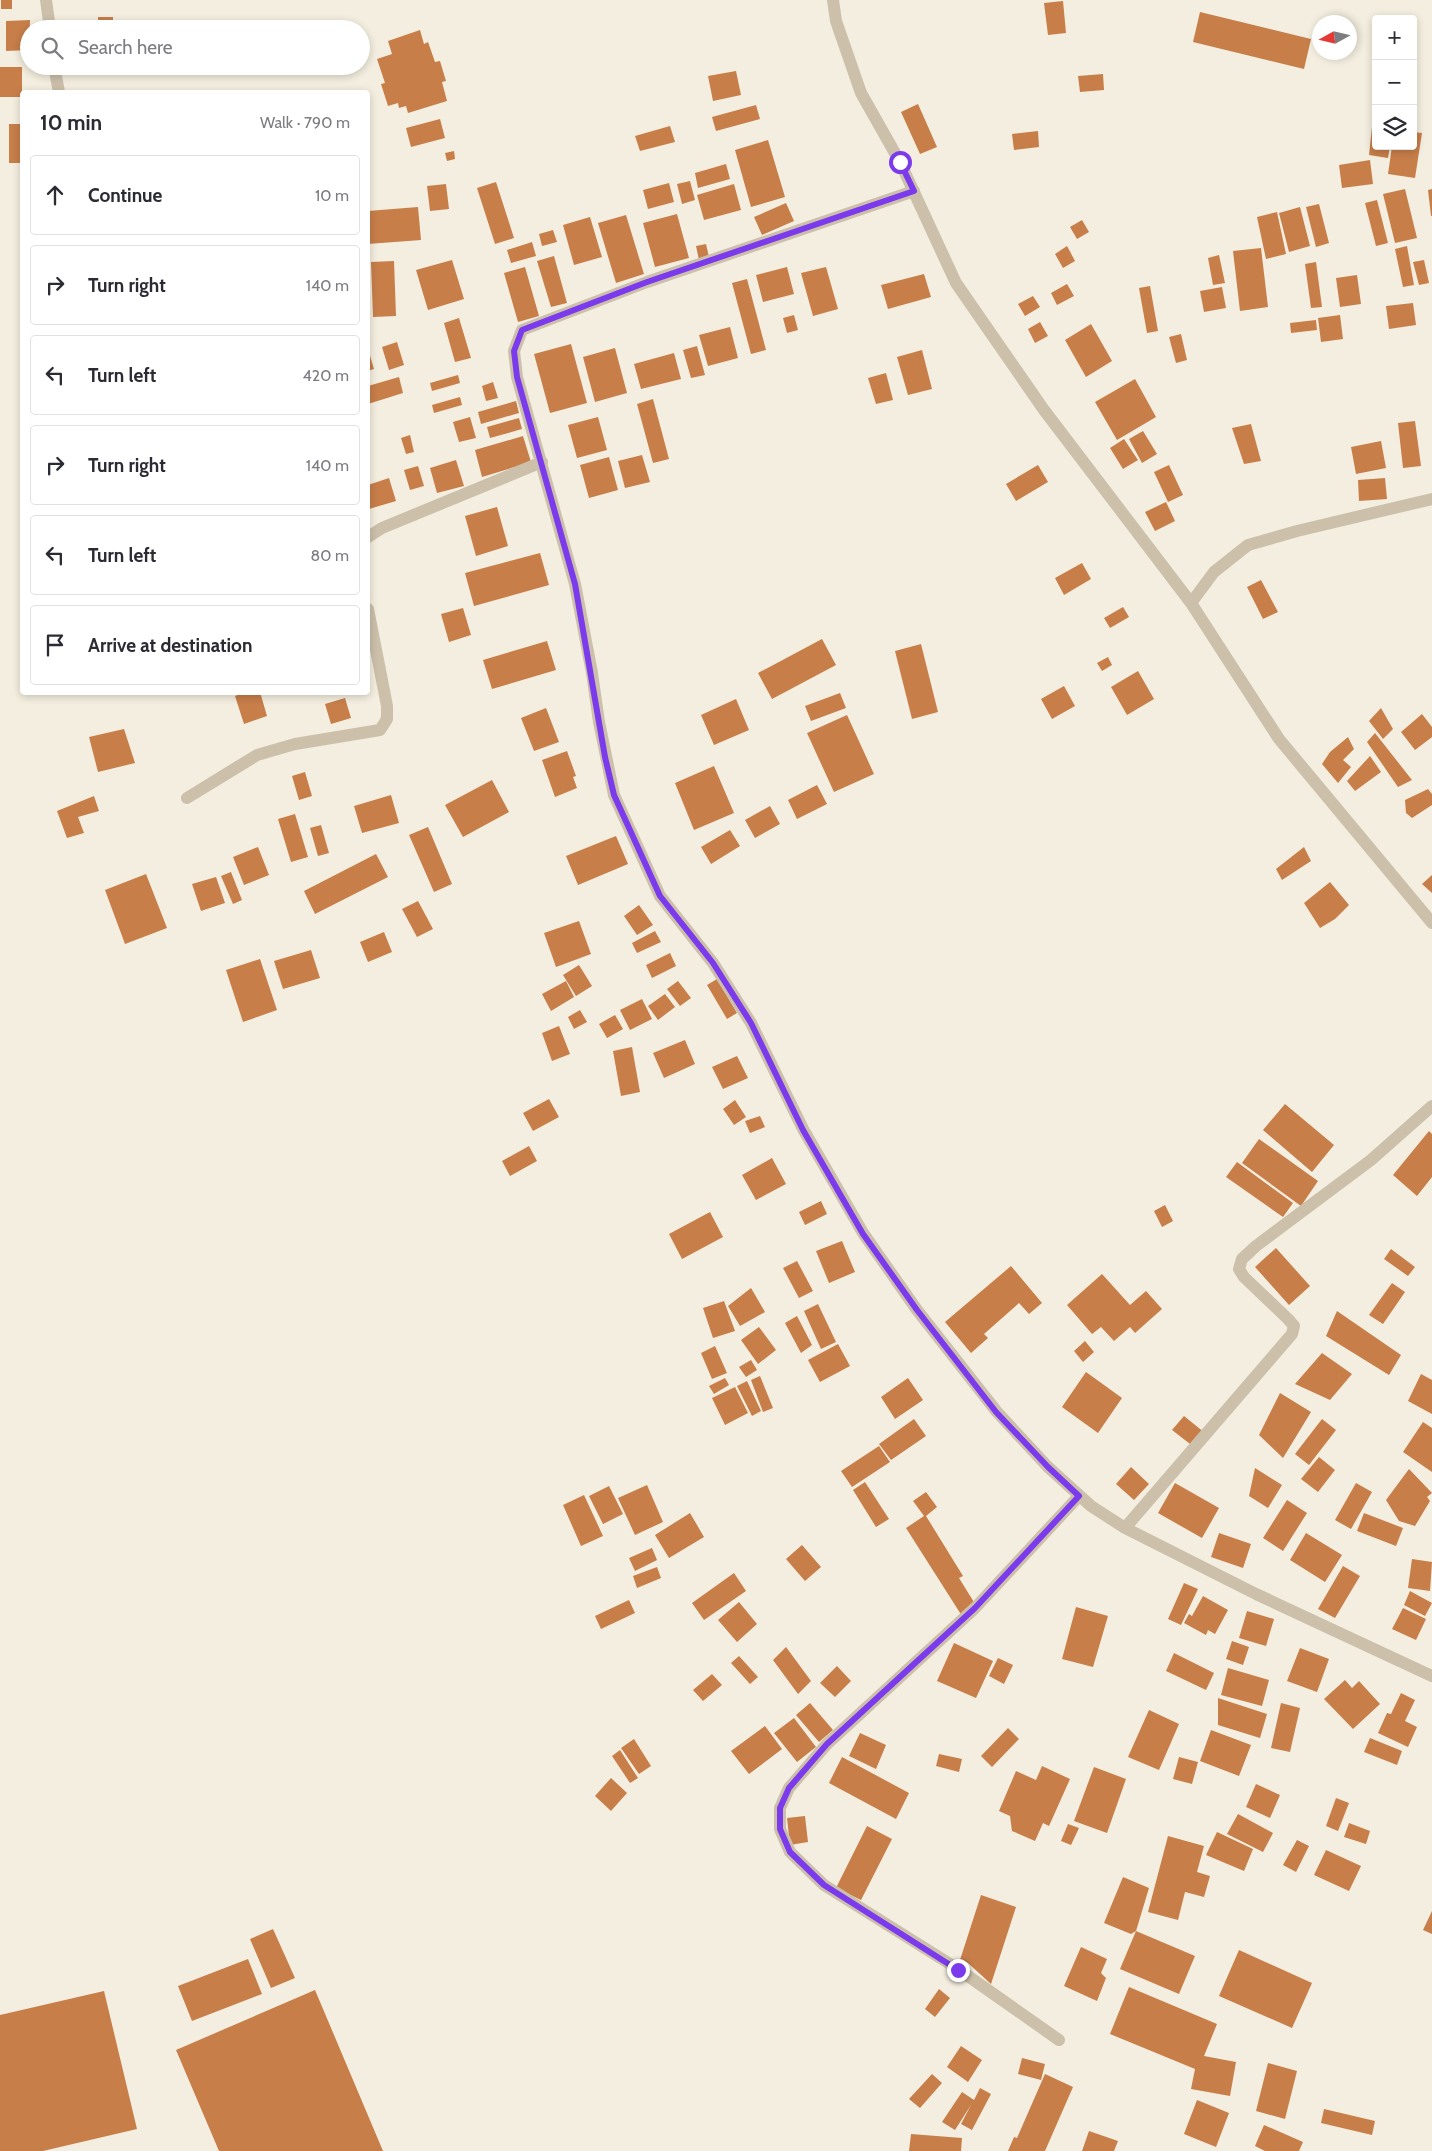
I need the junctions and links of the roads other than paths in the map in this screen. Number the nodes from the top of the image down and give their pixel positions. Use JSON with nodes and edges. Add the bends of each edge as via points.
{"nodes":[{"id":1,"x":46,"y":0,"type":"edge"},
{"id":2,"x":833,"y":0,"type":"edge"},
{"id":3,"x":49,"y":20,"type":"edge"},
{"id":4,"x":56,"y":75,"type":"edge"},
{"id":5,"x":59,"y":90,"type":"edge"},
{"id":6,"x":914,"y":191,"type":"junction"},
{"id":7,"x":542,"y":462,"type":"junction"},
{"id":8,"x":1432,"y":499,"type":"edge"},
{"id":9,"x":370,"y":536,"type":"edge"},
{"id":10,"x":1191,"y":603,"type":"junction"},
{"id":11,"x":370,"y":619,"type":"edge"},
{"id":12,"x":187,"y":798,"type":"dead end"},
{"id":13,"x":1432,"y":922,"type":"edge"},
{"id":14,"x":1432,"y":1106,"type":"edge"},
{"id":15,"x":1079,"y":1496,"type":"junction"},
{"id":16,"x":1124,"y":1528,"type":"junction"},
{"id":17,"x":1432,"y":1676,"type":"edge"},
{"id":18,"x":1059,"y":2040,"type":"dead end"}],
"edges":[{"from":1,"to":3,"type":"street"},
{"from":2,"to":6,"type":"street","via":[[836,21],[861,93]]},
{"from":4,"to":5,"type":"street"},
{"from":6,"to":7,"type":"street","via":[[647,282],[522,330],[514,351],[517,377]]},
{"from":6,"to":10,"type":"street","via":[[956,283],[983,324]]},
{"from":7,"to":9,"type":"street"},
{"from":7,"to":15,"type":"street","via":[[575,584],[614,795],[660,896],[713,963],[751,1023],[803,1130],[863,1234],[996,1412]]},
{"from":8,"to":10,"type":"street","via":[[1297,530],[1248,545],[1214,572]]},
{"from":10,"to":13,"type":"street","via":[[1279,739]]},
{"from":11,"to":12,"type":"street","via":[[387,706],[387,720],[380,730],[295,744],[257,754]]},
{"from":14,"to":16,"type":"street","via":[[1371,1160],[1242,1259],[1239,1269],[1244,1277],[1294,1326],[1292,1334]]},
{"from":15,"to":16,"type":"street"},
{"from":15,"to":18,"type":"street","via":[[975,1608],[827,1744],[789,1788],[780,1808],[780,1829],[790,1852],[824,1885],[958,1970]]},
{"from":16,"to":17,"type":"street"}]}
